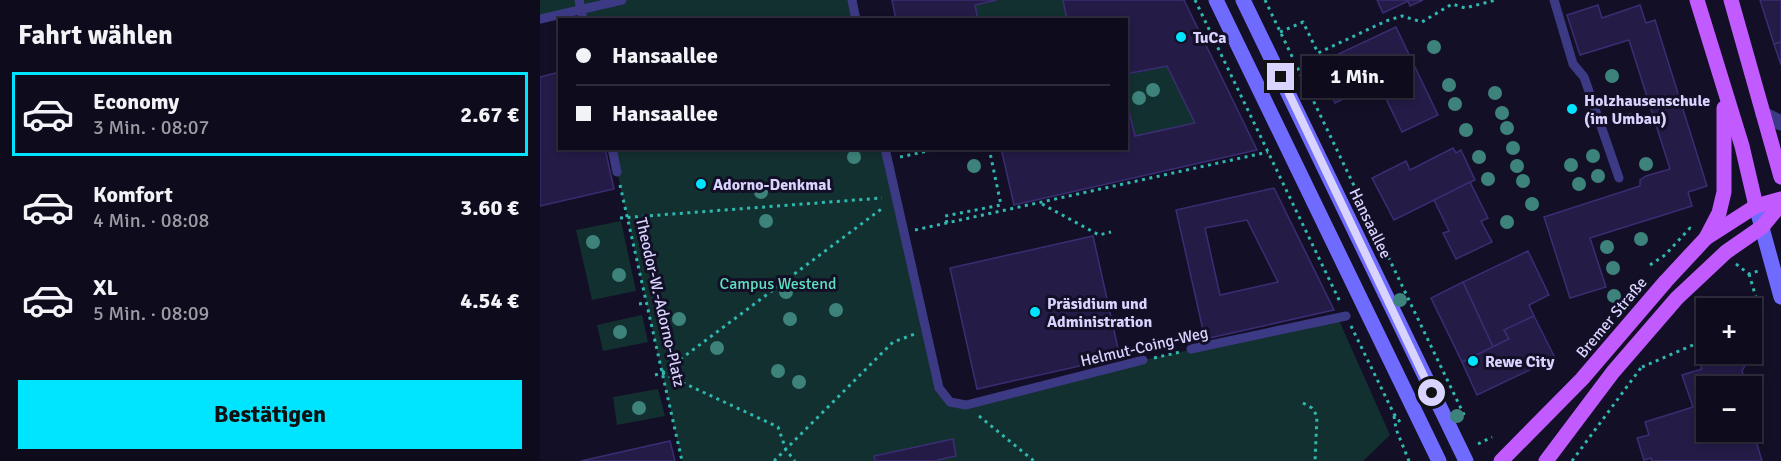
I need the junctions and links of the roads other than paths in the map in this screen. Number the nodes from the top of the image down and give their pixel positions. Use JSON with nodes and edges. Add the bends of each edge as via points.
{"nodes":[{"id":1,"x":622,"y":0,"type":"edge"},
{"id":2,"x":852,"y":0,"type":"edge"},
{"id":3,"x":1216,"y":0,"type":"edge"},
{"id":4,"x":1243,"y":0,"type":"edge"},
{"id":5,"x":1554,"y":0,"type":"edge"},
{"id":6,"x":1697,"y":0,"type":"edge"},
{"id":7,"x":1731,"y":0,"type":"edge"},
{"id":8,"x":580,"y":5,"type":"edge"},
{"id":9,"x":856,"y":18,"type":"edge"},
{"id":10,"x":540,"y":19,"type":"edge"},
{"id":11,"x":1724,"y":90,"type":"junction"},
{"id":12,"x":1763,"y":114,"type":"junction"},
{"id":13,"x":1781,"y":123,"type":"edge"},
{"id":14,"x":612,"y":150,"type":"edge"},
{"id":15,"x":886,"y":150,"type":"edge"},
{"id":16,"x":617,"y":172,"type":"road end"},
{"id":17,"x":1781,"y":177,"type":"edge"},
{"id":18,"x":1619,"y":178,"type":"dead end"},
{"id":19,"x":1781,"y":199,"type":"edge"},
{"id":20,"x":1781,"y":204,"type":"edge"},
{"id":21,"x":1756,"y":206,"type":"junction"},
{"id":22,"x":1762,"y":227,"type":"junction"},
{"id":23,"x":1706,"y":238,"type":"junction"},
{"id":24,"x":1781,"y":297,"type":"edge"},
{"id":25,"x":1346,"y":316,"type":"road end"},
{"id":26,"x":1191,"y":349,"type":"road end"},
{"id":27,"x":1143,"y":360,"type":"road end"},
{"id":28,"x":1439,"y":461,"type":"edge"},
{"id":29,"x":1466,"y":461,"type":"edge"},
{"id":30,"x":1501,"y":461,"type":"edge"},
{"id":31,"x":1546,"y":461,"type":"edge"}],
"edges":[{"from":1,"to":8,"type":"lane"},
{"from":2,"to":9,"type":"lane"},
{"from":3,"to":28,"type":"main road"},
{"from":4,"to":29,"type":"main road","name":"Hansaallee"},
{"from":5,"to":18,"type":"lane","via":[[1573,64],[1584,77]]},
{"from":6,"to":11,"type":"main road"},
{"from":7,"to":12,"type":"main road"},
{"from":8,"to":10,"type":"lane"},
{"from":11,"to":21,"type":"main road"},
{"from":11,"to":23,"type":"main road","via":[[1724,192]]},
{"from":12,"to":13,"type":"street"},
{"from":12,"to":17,"type":"main road"},
{"from":14,"to":16,"type":"lane"},
{"from":15,"to":27,"type":"lane","name":"Helmut-Coing-Weg","via":[[939,388],[950,402],[966,405]]},
{"from":19,"to":21,"type":"main road","name":"Bremer Straße"},
{"from":20,"to":22,"type":"main road"},
{"from":21,"to":22,"type":"main road"},
{"from":21,"to":23,"type":"main road","name":"Bremer Straße"},
{"from":22,"to":24,"type":"main road"},
{"from":22,"to":31,"type":"main road","via":[[1726,252],[1677,298],[1613,372]]},
{"from":23,"to":30,"type":"main road","name":"Bremer Straße","via":[[1582,379]]},
{"from":25,"to":26,"type":"lane","name":"Helmut-Coing-Weg"}]}
